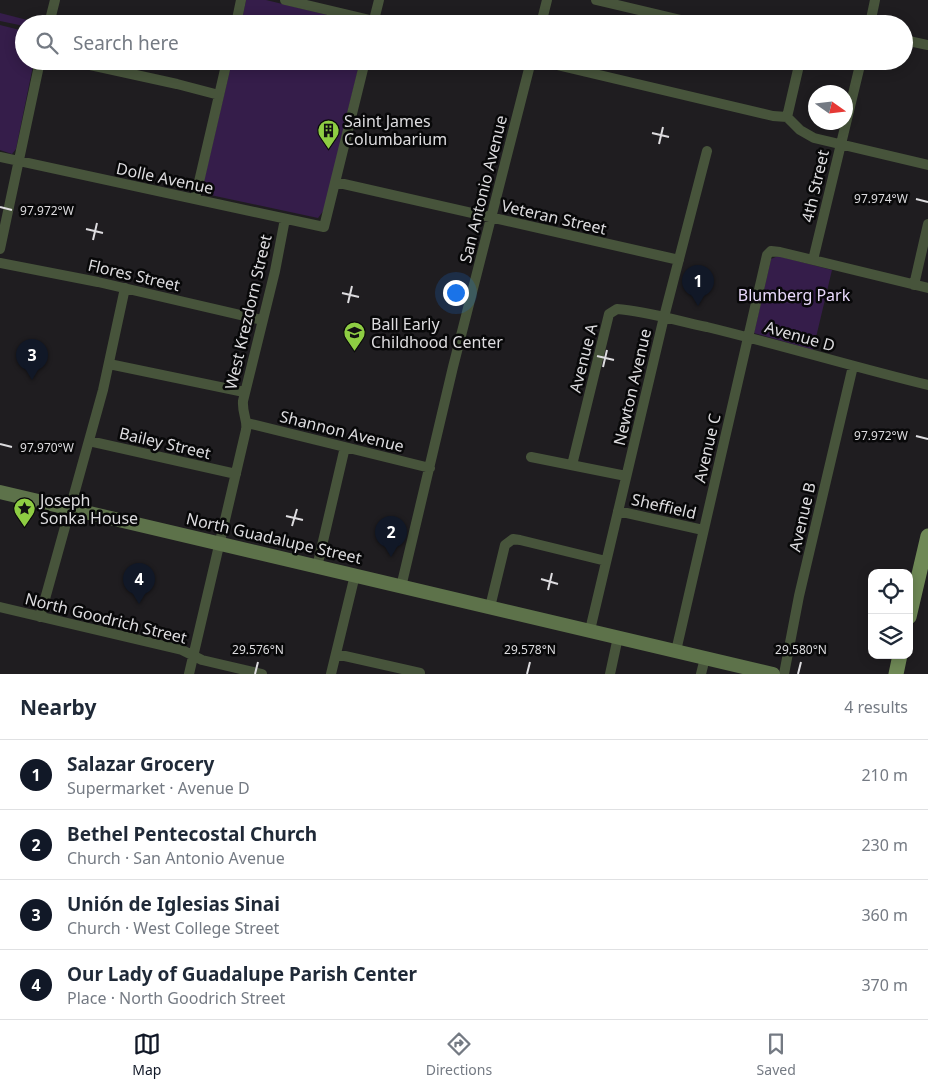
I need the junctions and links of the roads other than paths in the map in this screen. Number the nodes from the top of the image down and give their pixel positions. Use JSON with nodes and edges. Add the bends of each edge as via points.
{"nodes":[{"id":1,"x":55,"y":0,"type":"edge"},
{"id":2,"x":241,"y":0,"type":"edge"},
{"id":3,"x":285,"y":0,"type":"edge"},
{"id":4,"x":379,"y":0,"type":"edge"},
{"id":5,"x":547,"y":0,"type":"edge"},
{"id":6,"x":596,"y":0,"type":"edge"},
{"id":7,"x":875,"y":0,"type":"edge"},
{"id":8,"x":51,"y":15,"type":"edge"},
{"id":9,"x":238,"y":15,"type":"edge"},
{"id":10,"x":346,"y":15,"type":"edge"},
{"id":11,"x":376,"y":15,"type":"edge"},
{"id":12,"x":543,"y":15,"type":"edge"},
{"id":13,"x":660,"y":15,"type":"edge"},
{"id":14,"x":872,"y":15,"type":"edge"},
{"id":15,"x":913,"y":42,"type":"edge"},
{"id":16,"x":928,"y":45,"type":"edge"},
{"id":17,"x":38,"y":70,"type":"edge"},
{"id":18,"x":113,"y":70,"type":"edge"},
{"id":19,"x":225,"y":70,"type":"edge"},
{"id":20,"x":362,"y":70,"type":"edge"},
{"id":21,"x":529,"y":70,"type":"edge"},
{"id":22,"x":578,"y":70,"type":"edge"},
{"id":23,"x":798,"y":70,"type":"edge"},
{"id":24,"x":859,"y":70,"type":"edge"},
{"id":25,"x":219,"y":95,"type":"junction"},
{"id":26,"x":788,"y":117,"type":"junction"},
{"id":27,"x":841,"y":144,"type":"junction"},
{"id":28,"x":707,"y":151,"type":"dead end"},
{"id":29,"x":0,"y":157,"type":"edge"},
{"id":30,"x":20,"y":162,"type":"junction"},
{"id":31,"x":928,"y":165,"type":"edge"},
{"id":32,"x":335,"y":182,"type":"junction"},
{"id":33,"x":195,"y":199,"type":"junction"},
{"id":34,"x":492,"y":218,"type":"junction"},
{"id":35,"x":285,"y":219,"type":"junction"},
{"id":36,"x":928,"y":224,"type":"edge"},
{"id":37,"x":0,"y":249,"type":"edge"},
{"id":38,"x":679,"y":260,"type":"junction"},
{"id":39,"x":813,"y":260,"type":"junction"},
{"id":40,"x":0,"y":263,"type":"edge"},
{"id":41,"x":914,"y":285,"type":"junction"},
{"id":42,"x":126,"y":288,"type":"junction"},
{"id":43,"x":928,"y":288,"type":"edge"},
{"id":44,"x":664,"y":317,"type":"junction"},
{"id":45,"x":262,"y":320,"type":"junction"},
{"id":46,"x":748,"y":337,"type":"junction"},
{"id":47,"x":109,"y":364,"type":"junction"},
{"id":48,"x":852,"y":366,"type":"junction"},
{"id":49,"x":928,"y":385,"type":"edge"},
{"id":50,"x":244,"y":392,"type":"junction"},
{"id":51,"x":247,"y":423,"type":"junction"},
{"id":52,"x":88,"y":441,"type":"junction"},
{"id":53,"x":345,"y":447,"type":"junction"},
{"id":54,"x":531,"y":457,"type":"dead end"},
{"id":55,"x":572,"y":465,"type":"junction"},
{"id":56,"x":430,"y":468,"type":"junction"},
{"id":57,"x":236,"y":474,"type":"junction"},
{"id":58,"x":626,"y":476,"type":"junction"},
{"id":59,"x":0,"y":492,"type":"edge"},
{"id":60,"x":70,"y":509,"type":"junction"},
{"id":61,"x":618,"y":511,"type":"junction"},
{"id":62,"x":703,"y":530,"type":"junction"},
{"id":63,"x":928,"y":536,"type":"edge"},
{"id":64,"x":220,"y":543,"type":"junction"},
{"id":65,"x":606,"y":561,"type":"junction"},
{"id":66,"x":317,"y":566,"type":"junction"},
{"id":67,"x":355,"y":575,"type":"junction"},
{"id":68,"x":401,"y":587,"type":"junction"},
{"id":69,"x":0,"y":607,"type":"edge"},
{"id":70,"x":490,"y":607,"type":"junction"},
{"id":71,"x":909,"y":614,"type":"edge"},
{"id":72,"x":40,"y":617,"type":"junction"},
{"id":73,"x":590,"y":630,"type":"junction"},
{"id":74,"x":618,"y":637,"type":"junction"},
{"id":75,"x":676,"y":651,"type":"junction"},
{"id":76,"x":336,"y":654,"type":"junction"},
{"id":77,"x":194,"y":656,"type":"junction"},
{"id":78,"x":705,"y":658,"type":"junction"},
{"id":79,"x":899,"y":659,"type":"edge"},
{"id":80,"x":420,"y":673,"type":"edge"},
{"id":81,"x":189,"y":674,"type":"edge"},
{"id":82,"x":262,"y":674,"type":"edge"},
{"id":83,"x":331,"y":674,"type":"edge"},
{"id":84,"x":610,"y":674,"type":"edge"},
{"id":85,"x":701,"y":674,"type":"edge"},
{"id":86,"x":773,"y":674,"type":"edge"},
{"id":87,"x":784,"y":674,"type":"edge"},
{"id":88,"x":896,"y":674,"type":"edge"}],
"edges":[{"from":1,"to":8,"type":"street"},
{"from":2,"to":9,"type":"street"},
{"from":3,"to":10,"type":"street"},
{"from":4,"to":11,"type":"street"},
{"from":5,"to":12,"type":"street"},
{"from":6,"to":13,"type":"street"},
{"from":7,"to":14,"type":"street"},
{"from":15,"to":16,"type":"street"},
{"from":17,"to":30,"type":"street"},
{"from":18,"to":25,"type":"street"},
{"from":19,"to":25,"type":"street"},
{"from":20,"to":32,"type":"street"},
{"from":21,"to":34,"type":"street","name":"San Antonio Avenue"},
{"from":22,"to":26,"type":"street"},
{"from":23,"to":26,"type":"street"},
{"from":24,"to":27,"type":"street","name":"4th Street"},
{"from":25,"to":33,"type":"street"},
{"from":26,"to":27,"type":"street","via":[[800,130],[814,138]]},
{"from":27,"to":31,"type":"street"},
{"from":27,"to":39,"type":"street","name":"4th Street"},
{"from":28,"to":38,"type":"street","name":"Newton Avenue"},
{"from":29,"to":30,"type":"street","name":"Dolle Avenue"},
{"from":30,"to":33,"type":"street","name":"Dolle Avenue"},
{"from":30,"to":37,"type":"street"},
{"from":32,"to":34,"type":"street","name":"Veteran Street"},
{"from":32,"to":35,"type":"street","name":"Dolle Avenue","via":[[324,227]]},
{"from":33,"to":35,"type":"street","name":"Dolle Avenue"},
{"from":34,"to":38,"type":"street","name":"Veteran Street"},
{"from":34,"to":56,"type":"street","name":"San Antonio Avenue"},
{"from":35,"to":45,"type":"street","name":"West Krezdorn Street"},
{"from":36,"to":41,"type":"street"},
{"from":38,"to":44,"type":"street","name":"Newton Avenue"},
{"from":39,"to":41,"type":"street"},
{"from":39,"to":46,"type":"street","name":"Avenue C","via":[[775,251],[769,253]]},
{"from":40,"to":42,"type":"street","name":"Flores Street"},
{"from":41,"to":43,"type":"street"},
{"from":42,"to":45,"type":"street","name":"Flores Street"},
{"from":42,"to":47,"type":"street"},
{"from":44,"to":46,"type":"street","name":"Avenue D"},
{"from":44,"to":55,"type":"street","name":"Avenue A","via":[[617,309],[609,314]]},
{"from":44,"to":58,"type":"street","name":"Newton Avenue"},
{"from":45,"to":50,"type":"street","name":"West Krezdorn Street"},
{"from":46,"to":48,"type":"street","name":"Avenue D"},
{"from":46,"to":62,"type":"street","name":"Avenue C"},
{"from":47,"to":50,"type":"street"},
{"from":47,"to":52,"type":"street"},
{"from":48,"to":49,"type":"street","name":"Avenue D"},
{"from":48,"to":87,"type":"street","name":"Avenue B"},
{"from":50,"to":51,"type":"street","name":"West Krezdorn Street","via":[[242,414]]},
{"from":51,"to":53,"type":"street","name":"Shannon Avenue"},
{"from":51,"to":57,"type":"street","name":"West Krezdorn Street"},
{"from":52,"to":57,"type":"street","name":"Bailey Street"},
{"from":52,"to":60,"type":"street"},
{"from":53,"to":56,"type":"street","name":"Shannon Avenue"},
{"from":53,"to":66,"type":"street"},
{"from":54,"to":55,"type":"street"},
{"from":55,"to":58,"type":"street"},
{"from":56,"to":68,"type":"street","name":"San Antonio Avenue"},
{"from":57,"to":64,"type":"street","name":"West Krezdorn Street"},
{"from":58,"to":61,"type":"street","name":"Newton Avenue"},
{"from":59,"to":60,"type":"street","name":"North Guadalupe Street"},
{"from":60,"to":64,"type":"street","name":"North Guadalupe Street"},
{"from":60,"to":72,"type":"street"},
{"from":61,"to":62,"type":"street","name":"Sheffield"},
{"from":61,"to":65,"type":"street","name":"Newton Avenue"},
{"from":62,"to":75,"type":"street","name":"Avenue C"},
{"from":63,"to":71,"type":"main road"},
{"from":64,"to":66,"type":"street","name":"North Guadalupe Street"},
{"from":64,"to":77,"type":"street","name":"West Krezdorn Street"},
{"from":65,"to":70,"type":"street","via":[[510,540],[504,550]]},
{"from":65,"to":73,"type":"street","name":"Newton Avenue"},
{"from":66,"to":67,"type":"street","name":"North Guadalupe Street"},
{"from":67,"to":68,"type":"street","name":"North Guadalupe Street"},
{"from":67,"to":76,"type":"street"},
{"from":68,"to":70,"type":"street","name":"North Guadalupe Street"},
{"from":69,"to":72,"type":"street","name":"North Goodrich Street"},
{"from":70,"to":73,"type":"street","name":"North Guadalupe Street"},
{"from":72,"to":77,"type":"street","name":"North Goodrich Street","via":[[182,650]]},
{"from":73,"to":74,"type":"street","name":"North Guadalupe Street"},
{"from":74,"to":75,"type":"street","name":"North Guadalupe Street"},
{"from":74,"to":84,"type":"street"},
{"from":75,"to":78,"type":"street","name":"North Guadalupe Street"},
{"from":76,"to":80,"type":"street"},
{"from":76,"to":83,"type":"street"},
{"from":77,"to":81,"type":"street","name":"West Krezdorn Street"},
{"from":77,"to":82,"type":"street","name":"North Goodrich Street"},
{"from":78,"to":85,"type":"street"},
{"from":78,"to":86,"type":"street","name":"North Guadalupe Street"},
{"from":79,"to":88,"type":"main road"}]}
